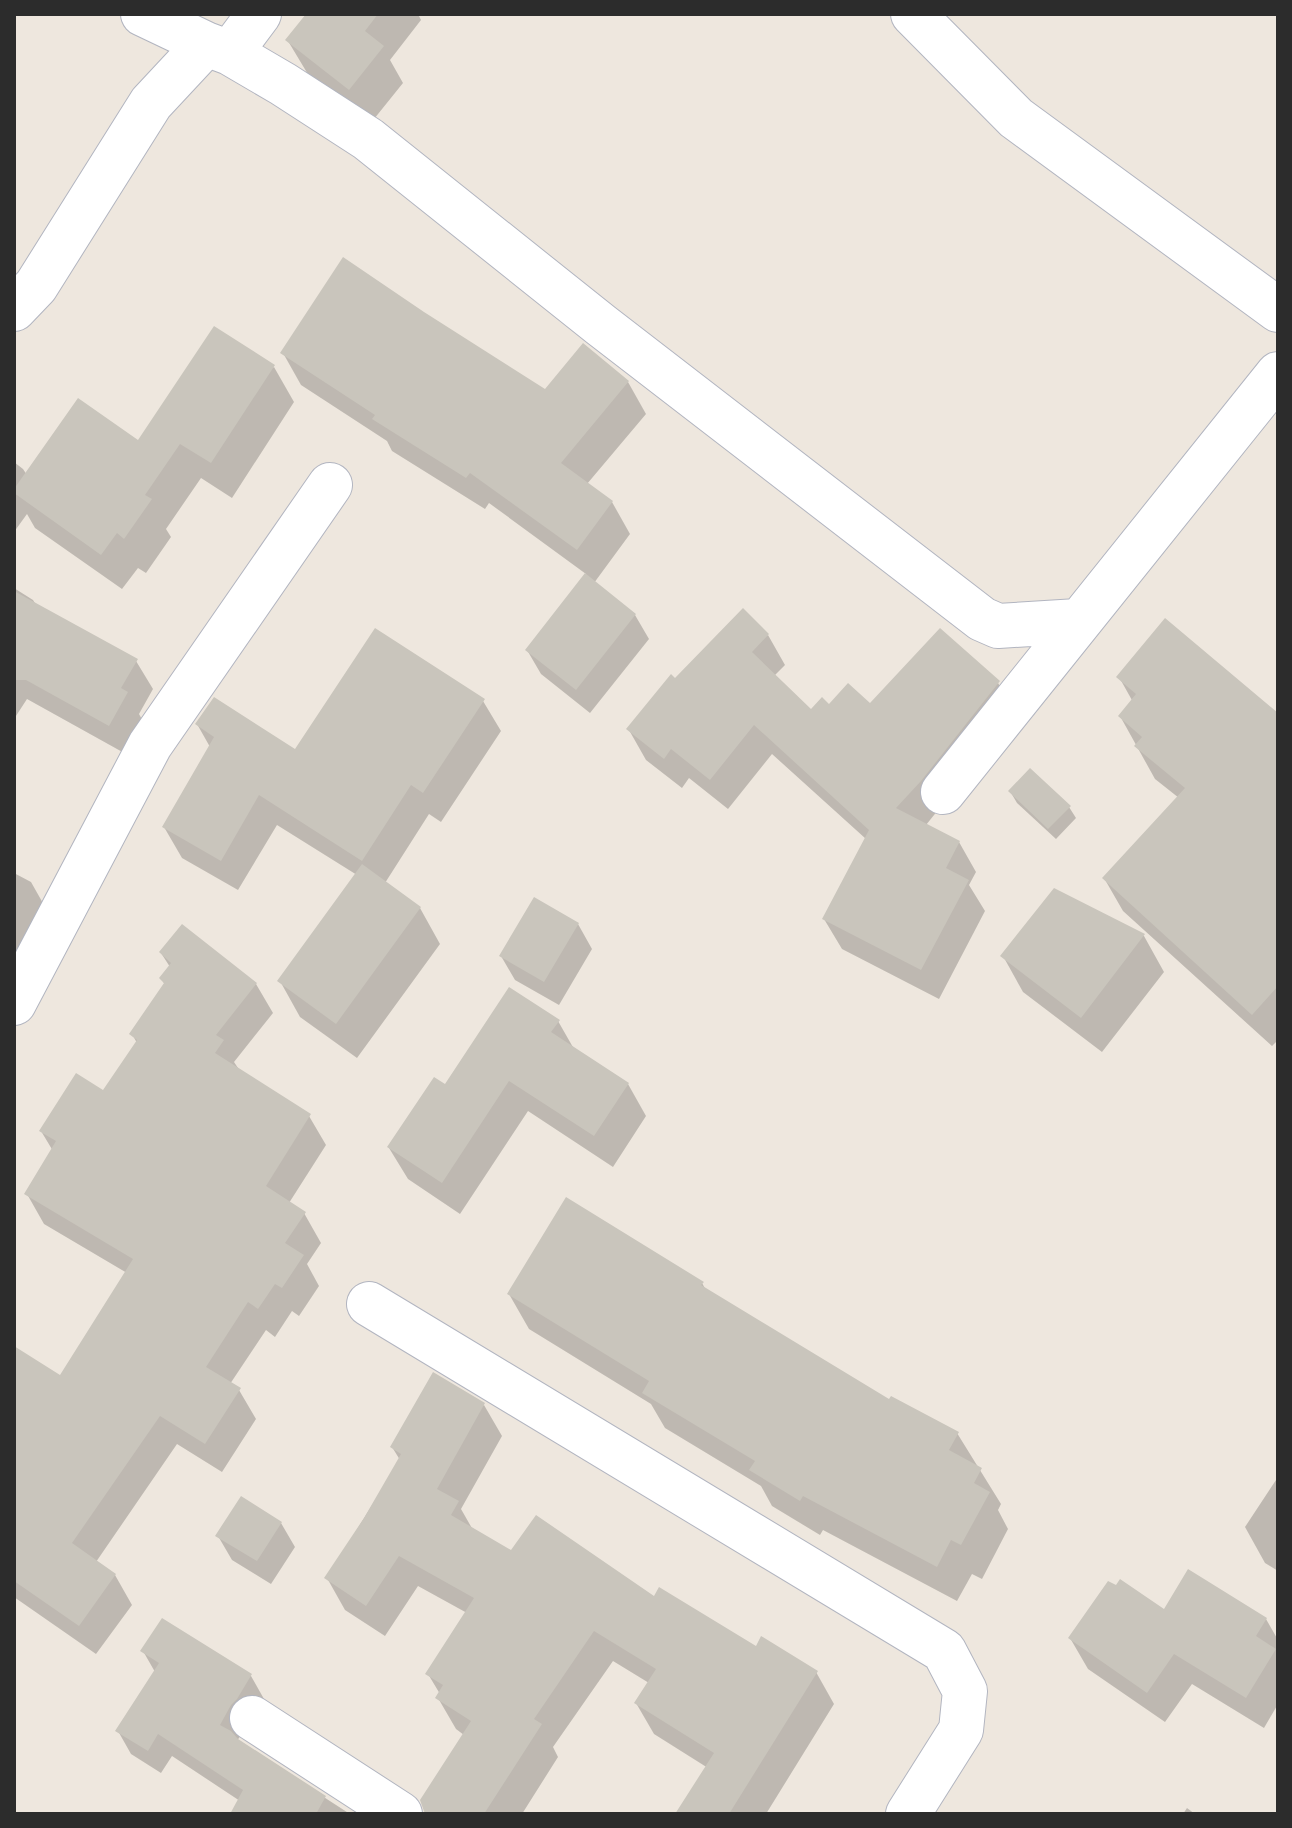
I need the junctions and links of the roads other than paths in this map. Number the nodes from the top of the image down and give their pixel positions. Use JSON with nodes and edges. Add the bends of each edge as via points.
{"nodes":[{"id":1,"x":143,"y":14,"type":"edge"},
{"id":2,"x":259,"y":14,"type":"edge"},
{"id":3,"x":913,"y":14,"type":"edge"},
{"id":4,"x":218,"y":48,"type":"junction"},
{"id":5,"x":14,"y":309,"type":"edge"},
{"id":6,"x":1278,"y":310,"type":"edge"},
{"id":7,"x":1278,"y":374,"type":"edge"},
{"id":8,"x":330,"y":485,"type":"dead end"},
{"id":9,"x":1078,"y":621,"type":"junction"},
{"id":10,"x":943,"y":792,"type":"dead end"},
{"id":11,"x":14,"y":1003,"type":"edge"},
{"id":12,"x":369,"y":1304,"type":"dead end"},
{"id":13,"x":252,"y":1718,"type":"dead end"},
{"id":14,"x":400,"y":1814,"type":"edge"},
{"id":15,"x":908,"y":1814,"type":"edge"}],
"edges":[{"from":1,"to":4,"type":"street"},
{"from":2,"to":4,"type":"street"},
{"from":3,"to":6,"type":"street","via":[[1016,118]]},
{"from":4,"to":5,"type":"street","via":[[151,103],[36,286]]},
{"from":4,"to":9,"type":"street","via":[[368,139],[982,619],[998,626]]},
{"from":7,"to":9,"type":"street"},
{"from":8,"to":11,"type":"street","via":[[150,745]]},
{"from":9,"to":10,"type":"street"},
{"from":12,"to":15,"type":"street","via":[[944,1651],[965,1691],[961,1730]]},
{"from":13,"to":14,"type":"street"}]}
